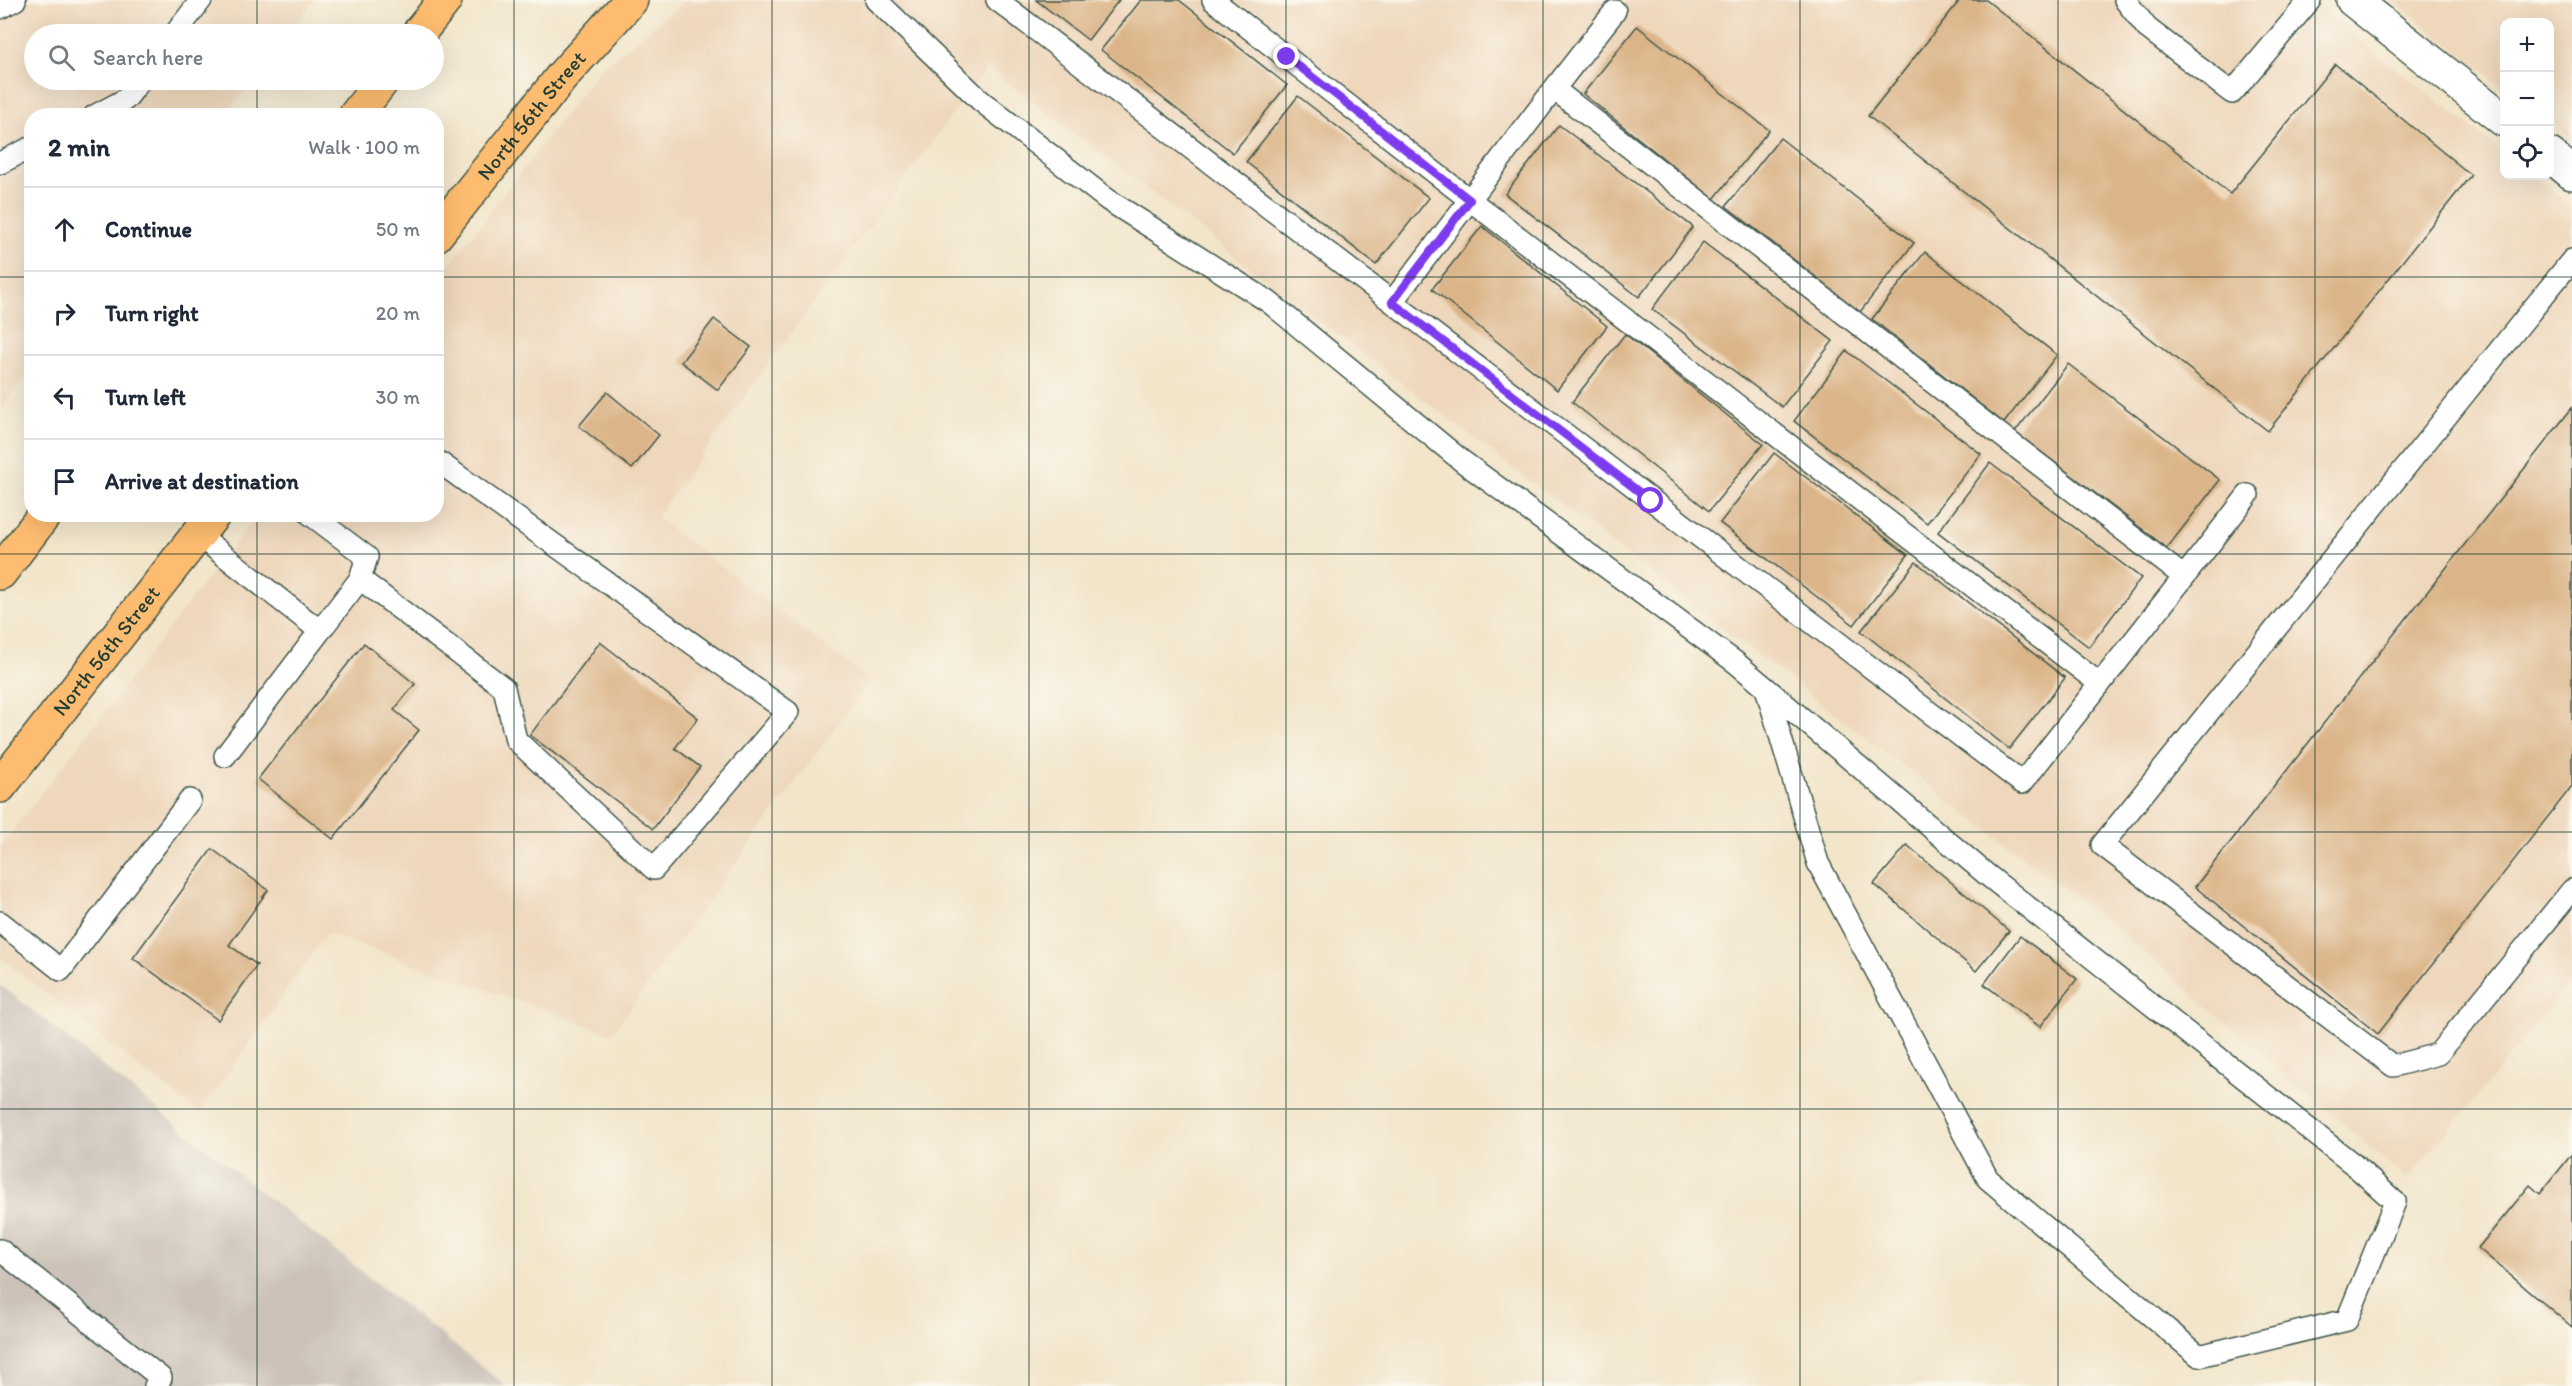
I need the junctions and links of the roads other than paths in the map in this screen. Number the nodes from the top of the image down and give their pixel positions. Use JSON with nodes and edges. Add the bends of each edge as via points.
{"nodes":[{"id":1,"x":15,"y":0,"type":"edge"},
{"id":2,"x":201,"y":0,"type":"edge"},
{"id":3,"x":445,"y":0,"type":"edge"},
{"id":4,"x":631,"y":0,"type":"edge"},
{"id":5,"x":876,"y":0,"type":"edge"},
{"id":6,"x":997,"y":0,"type":"edge"},
{"id":7,"x":1213,"y":0,"type":"edge"},
{"id":8,"x":2125,"y":0,"type":"edge"},
{"id":9,"x":2310,"y":0,"type":"edge"},
{"id":10,"x":2353,"y":0,"type":"edge"},
{"id":11,"x":0,"y":8,"type":"edge"},
{"id":12,"x":1615,"y":11,"type":"dead end"},
{"id":13,"x":183,"y":24,"type":"edge"},
{"id":14,"x":426,"y":24,"type":"edge"},
{"id":15,"x":1554,"y":89,"type":"junction"},
{"id":16,"x":133,"y":90,"type":"edge"},
{"id":17,"x":375,"y":90,"type":"edge"},
{"id":18,"x":109,"y":108,"type":"edge"},
{"id":19,"x":361,"y":108,"type":"edge"},
{"id":20,"x":2500,"y":116,"type":"edge"},
{"id":21,"x":24,"y":151,"type":"edge"},
{"id":22,"x":2554,"y":159,"type":"edge"},
{"id":23,"x":0,"y":164,"type":"edge"},
{"id":24,"x":2572,"y":173,"type":"edge"},
{"id":25,"x":1470,"y":200,"type":"junction"},
{"id":26,"x":444,"y":225,"type":"edge"},
{"id":27,"x":2572,"y":260,"type":"edge"},
{"id":28,"x":1392,"y":302,"type":"junction"},
{"id":29,"x":444,"y":466,"type":"edge"},
{"id":30,"x":2248,"y":495,"type":"dead end"},
{"id":31,"x":39,"y":522,"type":"edge"},
{"id":32,"x":321,"y":522,"type":"edge"},
{"id":33,"x":206,"y":525,"type":"edge"},
{"id":34,"x":0,"y":573,"type":"edge"},
{"id":35,"x":2184,"y":577,"type":"junction"},
{"id":36,"x":360,"y":579,"type":"junction"},
{"id":37,"x":320,"y":631,"type":"junction"},
{"id":38,"x":2100,"y":684,"type":"junction"},
{"id":39,"x":1766,"y":688,"type":"junction"},
{"id":40,"x":225,"y":756,"type":"dead end"},
{"id":41,"x":0,"y":786,"type":"edge"},
{"id":42,"x":190,"y":800,"type":"dead end"},
{"id":43,"x":2572,"y":890,"type":"edge"},
{"id":44,"x":0,"y":922,"type":"edge"},
{"id":45,"x":0,"y":1250,"type":"edge"},
{"id":46,"x":155,"y":1386,"type":"edge"}],
"edges":[{"from":1,"to":11,"type":"lane"},
{"from":2,"to":13,"type":"lane"},
{"from":3,"to":14,"type":"main road"},
{"from":4,"to":26,"type":"main road","name":"North 56th Street","via":[[564,74]]},
{"from":5,"to":39,"type":"lane","via":[[981,101],[1108,200],[1269,302],[1462,461]]},
{"from":6,"to":28,"type":"lane"},
{"from":7,"to":25,"type":"lane"},
{"from":8,"to":9,"type":"lane","via":[[2147,28],[2232,93]]},
{"from":10,"to":20,"type":"street"},
{"from":12,"to":15,"type":"lane"},
{"from":15,"to":25,"type":"lane"},
{"from":15,"to":35,"type":"lane"},
{"from":16,"to":18,"type":"lane"},
{"from":17,"to":19,"type":"main road"},
{"from":21,"to":23,"type":"lane"},
{"from":22,"to":24,"type":"street"},
{"from":25,"to":28,"type":"lane"},
{"from":25,"to":38,"type":"lane"},
{"from":27,"to":43,"type":"lane","via":[[2102,845],[2393,1066],[2438,1054]]},
{"from":28,"to":38,"type":"lane","via":[[2022,783]]},
{"from":29,"to":36,"type":"lane","via":[[788,712],[654,869],[516,740],[504,688]]},
{"from":30,"to":35,"type":"lane"},
{"from":31,"to":34,"type":"main road"},
{"from":32,"to":36,"type":"lane","via":[[367,557]]},
{"from":33,"to":37,"type":"lane"},
{"from":33,"to":41,"type":"main road","name":"North 56th Street"},
{"from":35,"to":38,"type":"lane"},
{"from":36,"to":37,"type":"lane"},
{"from":37,"to":40,"type":"lane"},
{"from":39,"to":39,"type":"lane","via":[[1986,874],[2353,1164],[2395,1202],[2347,1320],[2199,1356],[1988,1179],[1818,863]]},
{"from":42,"to":44,"type":"lane","via":[[61,970]]},
{"from":45,"to":46,"type":"lane","via":[[161,1378]]}]}
